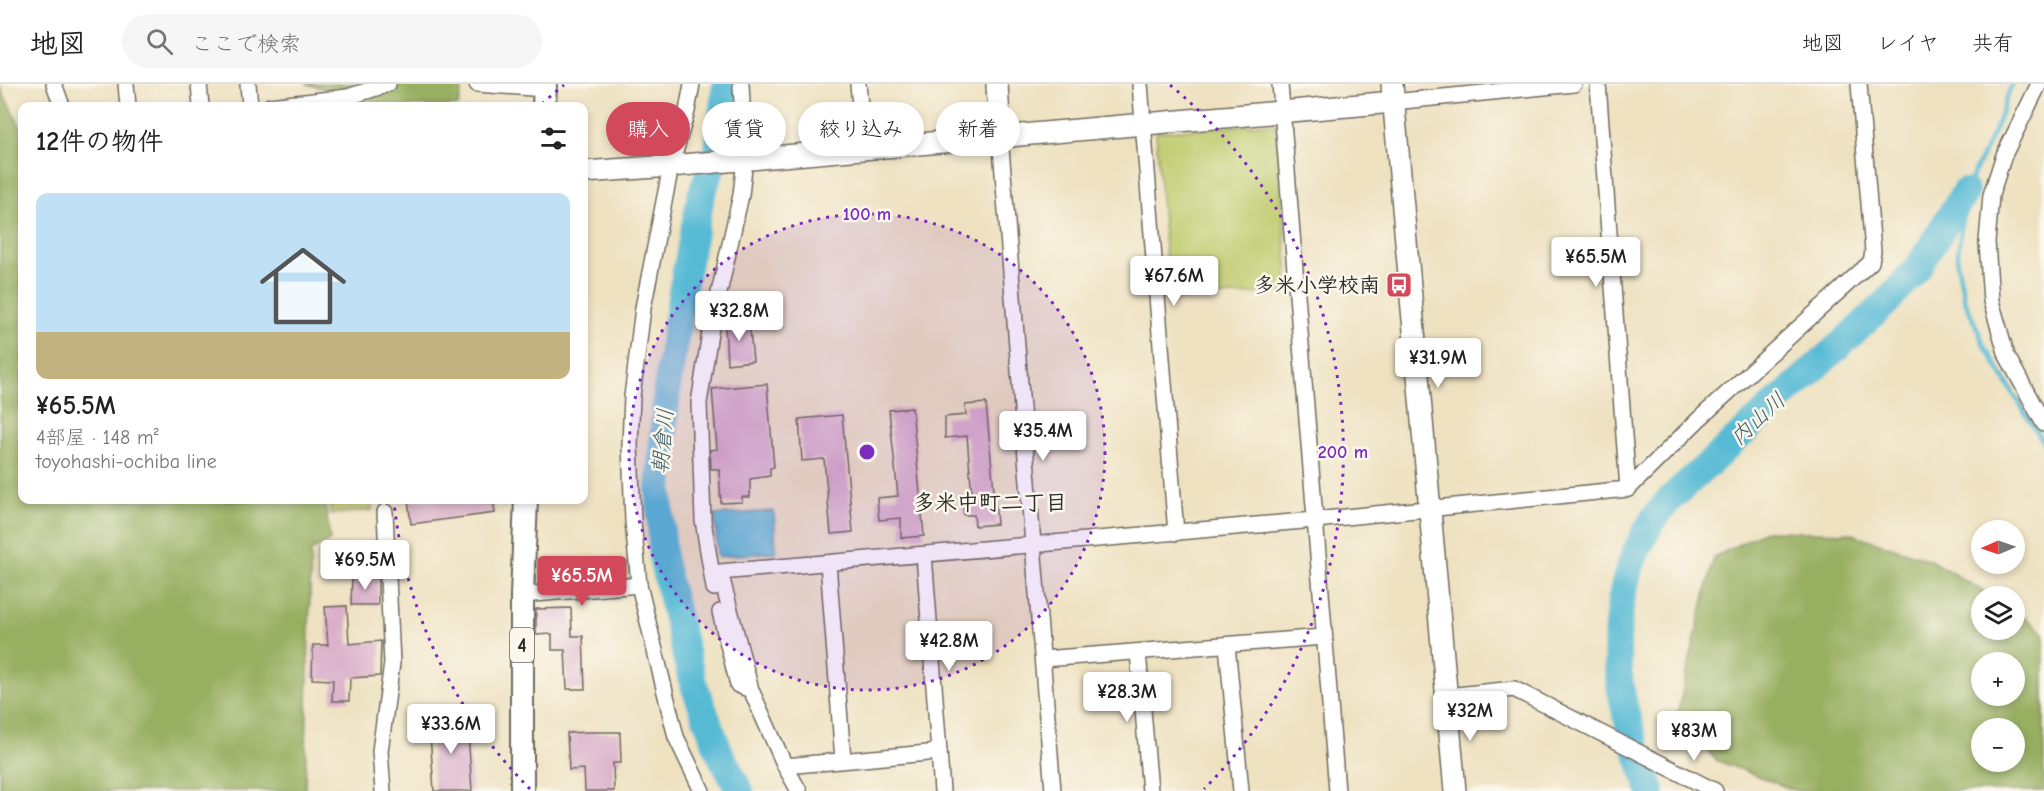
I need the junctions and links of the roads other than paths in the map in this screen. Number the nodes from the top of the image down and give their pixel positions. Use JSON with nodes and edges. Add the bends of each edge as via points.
{"nodes":[{"id":1,"x":54,"y":84,"type":"edge"},
{"id":2,"x":67,"y":84,"type":"edge"},
{"id":3,"x":126,"y":84,"type":"edge"},
{"id":4,"x":199,"y":84,"type":"edge"},
{"id":5,"x":248,"y":84,"type":"edge"},
{"id":6,"x":388,"y":84,"type":"edge"},
{"id":7,"x":477,"y":84,"type":"edge"},
{"id":8,"x":484,"y":84,"type":"edge"},
{"id":9,"x":692,"y":84,"type":"edge"},
{"id":10,"x":741,"y":84,"type":"edge"},
{"id":11,"x":858,"y":84,"type":"edge"},
{"id":12,"x":997,"y":84,"type":"edge"},
{"id":13,"x":1140,"y":84,"type":"edge"},
{"id":14,"x":1280,"y":84,"type":"edge"},
{"id":15,"x":1574,"y":84,"type":"edge"},
{"id":16,"x":1598,"y":84,"type":"edge"},
{"id":17,"x":1859,"y":84,"type":"edge"},
{"id":18,"x":2039,"y":84,"type":"edge"},
{"id":19,"x":544,"y":93,"type":"edge"},
{"id":20,"x":1392,"y":93,"type":"edge"},
{"id":21,"x":62,"y":102,"type":"edge"},
{"id":22,"x":65,"y":102,"type":"edge"},
{"id":23,"x":128,"y":102,"type":"edge"},
{"id":24,"x":201,"y":102,"type":"edge"},
{"id":25,"x":250,"y":102,"type":"edge"},
{"id":26,"x":305,"y":102,"type":"edge"},
{"id":27,"x":860,"y":102,"type":"edge"},
{"id":28,"x":998,"y":102,"type":"edge"},
{"id":29,"x":1282,"y":111,"type":"junction"},
{"id":30,"x":1143,"y":124,"type":"junction"},
{"id":31,"x":1020,"y":134,"type":"edge"},
{"id":32,"x":798,"y":154,"type":"edge"},
{"id":33,"x":1002,"y":156,"type":"edge"},
{"id":34,"x":742,"y":159,"type":"junction"},
{"id":35,"x":678,"y":165,"type":"junction"},
{"id":36,"x":588,"y":172,"type":"edge"},
{"id":37,"x":2044,"y":424,"type":"edge"},
{"id":38,"x":1628,"y":489,"type":"junction"},
{"id":39,"x":526,"y":504,"type":"edge"},
{"id":40,"x":1430,"y":509,"type":"junction"},
{"id":41,"x":385,"y":512,"type":"dead end"},
{"id":42,"x":1315,"y":520,"type":"junction"},
{"id":43,"x":1176,"y":533,"type":"junction"},
{"id":44,"x":1033,"y":545,"type":"junction"},
{"id":45,"x":924,"y":555,"type":"junction"},
{"id":46,"x":828,"y":562,"type":"junction"},
{"id":47,"x":639,"y":585,"type":"junction"},
{"id":48,"x":522,"y":596,"type":"junction"},
{"id":49,"x":1324,"y":637,"type":"junction"},
{"id":50,"x":1227,"y":645,"type":"junction"},
{"id":51,"x":1138,"y":652,"type":"junction"},
{"id":52,"x":1043,"y":659,"type":"junction"},
{"id":53,"x":751,"y":690,"type":"junction"},
{"id":54,"x":1447,"y":696,"type":"junction"},
{"id":55,"x":939,"y":752,"type":"junction"},
{"id":56,"x":843,"y":760,"type":"junction"},
{"id":57,"x":784,"y":766,"type":"junction"},
{"id":58,"x":1691,"y":784,"type":"edge"},
{"id":59,"x":383,"y":791,"type":"edge"},
{"id":60,"x":522,"y":791,"type":"edge"},
{"id":61,"x":702,"y":791,"type":"edge"},
{"id":62,"x":799,"y":791,"type":"edge"},
{"id":63,"x":942,"y":791,"type":"edge"},
{"id":64,"x":1053,"y":791,"type":"edge"},
{"id":65,"x":1150,"y":791,"type":"edge"},
{"id":66,"x":1241,"y":791,"type":"edge"},
{"id":67,"x":1337,"y":791,"type":"edge"},
{"id":68,"x":1455,"y":791,"type":"edge"},
{"id":69,"x":1715,"y":791,"type":"edge"}],
"edges":[{"from":1,"to":21,"type":"street"},
{"from":2,"to":22,"type":"street"},
{"from":3,"to":23,"type":"street"},
{"from":4,"to":24,"type":"street"},
{"from":5,"to":25,"type":"street"},
{"from":6,"to":26,"type":"street","via":[[348,97]]},
{"from":7,"to":8,"type":"street"},
{"from":8,"to":19,"type":"street"},
{"from":9,"to":35,"type":"street"},
{"from":10,"to":34,"type":"street"},
{"from":11,"to":27,"type":"street"},
{"from":12,"to":28,"type":"street"},
{"from":13,"to":30,"type":"street"},
{"from":14,"to":29,"type":"street"},
{"from":15,"to":20,"type":"street"},
{"from":16,"to":38,"type":"street"},
{"from":17,"to":38,"type":"street","via":[[1871,262]]},
{"from":18,"to":37,"type":"street","via":[[2004,155],[1990,195],[1987,242],[1991,301],[2007,356]]},
{"from":20,"to":29,"type":"street"},
{"from":20,"to":40,"type":"street"},
{"from":29,"to":30,"type":"street"},
{"from":29,"to":42,"type":"street"},
{"from":30,"to":31,"type":"street"},
{"from":30,"to":43,"type":"street"},
{"from":32,"to":34,"type":"street"},
{"from":33,"to":44,"type":"street"},
{"from":34,"to":35,"type":"street"},
{"from":34,"to":53,"type":"street","via":[[741,195],[710,333],[699,403],[703,520],[711,577],[738,685]]},
{"from":35,"to":36,"type":"street"},
{"from":35,"to":47,"type":"street","via":[[643,308],[632,397],[630,446]]},
{"from":38,"to":40,"type":"street"},
{"from":39,"to":48,"type":"main road","number":"4"},
{"from":40,"to":42,"type":"street"},
{"from":40,"to":54,"type":"street"},
{"from":41,"to":59,"type":"street","via":[[392,663],[380,751]]},
{"from":42,"to":43,"type":"street"},
{"from":42,"to":49,"type":"street"},
{"from":43,"to":44,"type":"street"},
{"from":44,"to":45,"type":"street"},
{"from":44,"to":52,"type":"street"},
{"from":45,"to":46,"type":"street"},
{"from":45,"to":55,"type":"street"},
{"from":46,"to":53,"type":"street","via":[[720,572]]},
{"from":46,"to":56,"type":"street"},
{"from":47,"to":48,"type":"street"},
{"from":47,"to":61,"type":"street","via":[[676,737]]},
{"from":48,"to":60,"type":"main road","number":"4"},
{"from":49,"to":50,"type":"street"},
{"from":49,"to":67,"type":"street"},
{"from":50,"to":51,"type":"street"},
{"from":50,"to":66,"type":"street"},
{"from":51,"to":52,"type":"street"},
{"from":51,"to":65,"type":"street"},
{"from":52,"to":64,"type":"street"},
{"from":53,"to":57,"type":"street"},
{"from":54,"to":58,"type":"street","via":[[1515,689],[1659,762]]},
{"from":54,"to":68,"type":"street"},
{"from":55,"to":56,"type":"street"},
{"from":55,"to":63,"type":"street"},
{"from":56,"to":57,"type":"street"},
{"from":57,"to":62,"type":"street"},
{"from":58,"to":69,"type":"street"}]}
